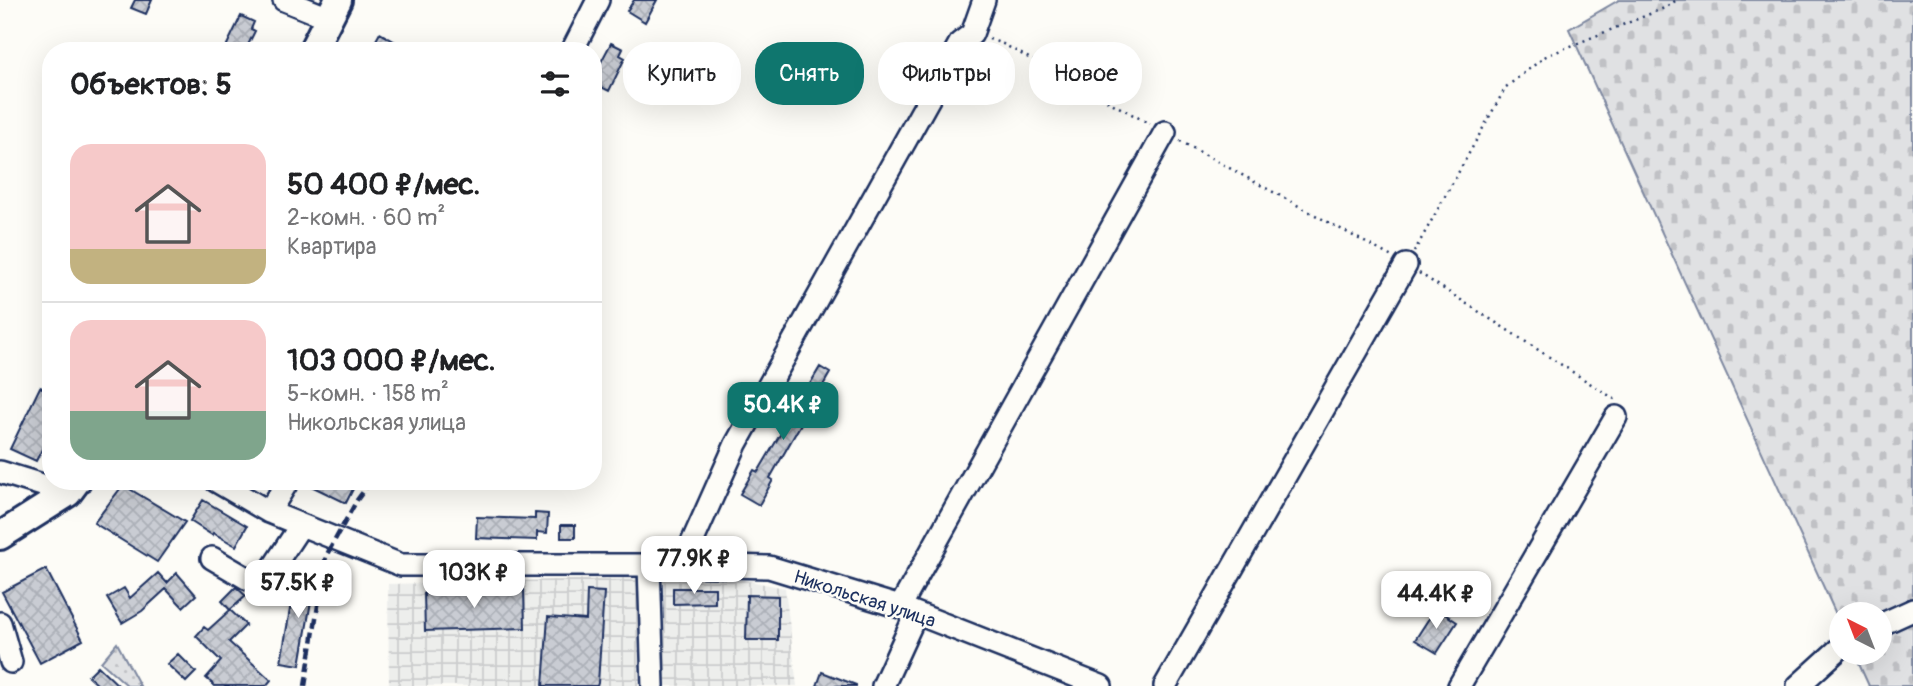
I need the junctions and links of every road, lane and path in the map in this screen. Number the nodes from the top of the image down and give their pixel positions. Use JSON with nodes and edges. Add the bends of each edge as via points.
{"nodes":[{"id":1,"x":284,"y":0,"type":"edge"},
{"id":2,"x":598,"y":0,"type":"edge"},
{"id":3,"x":984,"y":0,"type":"edge"},
{"id":4,"x":1677,"y":0,"type":"edge"},
{"id":5,"x":333,"y":9,"type":"edge"},
{"id":6,"x":966,"y":38,"type":"junction"},
{"id":7,"x":316,"y":42,"type":"edge"},
{"id":8,"x":577,"y":42,"type":"edge"},
{"id":9,"x":1164,"y":132,"type":"junction"},
{"id":10,"x":1406,"y":265,"type":"junction"},
{"id":11,"x":1616,"y":417,"type":"joint"},
{"id":12,"x":0,"y":472,"type":"edge"},
{"id":13,"x":42,"y":481,"type":"edge"},
{"id":14,"x":69,"y":490,"type":"edge"},
{"id":15,"x":231,"y":490,"type":"edge"},
{"id":16,"x":282,"y":490,"type":"edge"},
{"id":17,"x":269,"y":512,"type":"junction"},
{"id":18,"x":301,"y":525,"type":"junction"},
{"id":19,"x":0,"y":536,"type":"edge"},
{"id":20,"x":212,"y":558,"type":"dead end"},
{"id":21,"x":649,"y":565,"type":"junction"},
{"id":22,"x":682,"y":565,"type":"junction"},
{"id":23,"x":908,"y":610,"type":"junction"},
{"id":24,"x":1913,"y":610,"type":"edge"},
{"id":25,"x":1892,"y":620,"type":"edge"},
{"id":26,"x":0,"y":623,"type":"edge"},
{"id":27,"x":1829,"y":658,"type":"edge"},
{"id":28,"x":11,"y":662,"type":"dead end"},
{"id":29,"x":653,"y":686,"type":"edge"},
{"id":30,"x":883,"y":686,"type":"edge"},
{"id":31,"x":1101,"y":686,"type":"edge"},
{"id":32,"x":1166,"y":686,"type":"edge"},
{"id":33,"x":1459,"y":686,"type":"edge"},
{"id":34,"x":1798,"y":686,"type":"edge"}],
"edges":[{"from":1,"to":5,"type":"street"},
{"from":2,"to":8,"type":"street"},
{"from":3,"to":6,"type":"street"},
{"from":4,"to":10,"type":"path","via":[[1546,56],[1506,87]]},
{"from":5,"to":7,"type":"main road"},
{"from":6,"to":9,"type":"path","via":[[1003,44]]},
{"from":6,"to":22,"type":"street","via":[[736,444]]},
{"from":9,"to":10,"type":"path"},
{"from":9,"to":23,"type":"street"},
{"from":10,"to":11,"type":"path","via":[[1616,398]]},
{"from":10,"to":32,"type":"street"},
{"from":11,"to":33,"type":"street"},
{"from":12,"to":13,"type":"street"},
{"from":14,"to":19,"type":"main road"},
{"from":15,"to":17,"type":"street","name":"Никольская улица"},
{"from":16,"to":17,"type":"street"},
{"from":17,"to":18,"type":"street","name":"Никольская улица"},
{"from":18,"to":20,"type":"street","via":[[272,569],[260,579],[248,579]]},
{"from":18,"to":21,"type":"street","name":"Никольская улица","via":[[401,565]]},
{"from":21,"to":22,"type":"street","name":"Никольская улица"},
{"from":21,"to":29,"type":"street"},
{"from":22,"to":23,"type":"street","name":"Никольская улица","via":[[769,567]]},
{"from":23,"to":30,"type":"street"},
{"from":23,"to":31,"type":"street","name":"Никольская улица"},
{"from":24,"to":25,"type":"street"},
{"from":26,"to":28,"type":"street"},
{"from":27,"to":34,"type":"street"}]}
